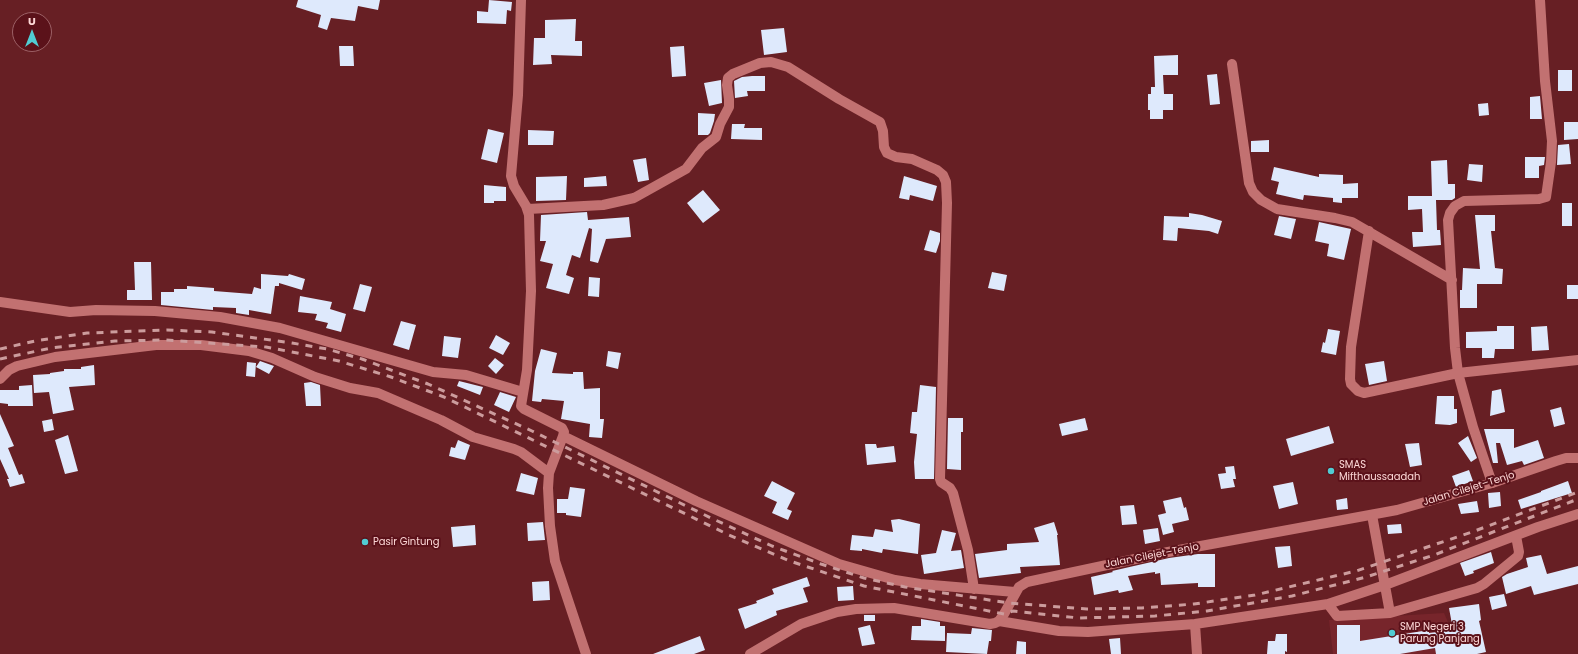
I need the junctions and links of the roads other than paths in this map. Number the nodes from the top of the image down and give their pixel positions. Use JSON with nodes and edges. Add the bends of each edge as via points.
{"nodes":[{"id":1,"x":521,"y":0,"type":"edge"},
{"id":2,"x":1540,"y":0,"type":"edge"},
{"id":3,"x":1232,"y":64,"type":"dead end"},
{"id":4,"x":528,"y":209,"type":"junction"},
{"id":5,"x":1369,"y":231,"type":"junction"},
{"id":6,"x":1452,"y":280,"type":"junction"},
{"id":7,"x":0,"y":302,"type":"edge"},
{"id":8,"x":1578,"y":360,"type":"edge"},
{"id":9,"x":1458,"y":373,"type":"junction"},
{"id":10,"x":0,"y":379,"type":"edge"},
{"id":11,"x":523,"y":392,"type":"junction"},
{"id":12,"x":564,"y":436,"type":"junction"},
{"id":13,"x":1578,"y":458,"type":"edge"},
{"id":14,"x":549,"y":473,"type":"junction"},
{"id":15,"x":1492,"y":483,"type":"junction"},
{"id":16,"x":1578,"y":514,"type":"edge"},
{"id":17,"x":1372,"y":515,"type":"junction"},
{"id":18,"x":1516,"y":536,"type":"junction"},
{"id":19,"x":1385,"y":585,"type":"junction"},
{"id":20,"x":974,"y":589,"type":"junction"},
{"id":21,"x":1016,"y":592,"type":"junction"},
{"id":22,"x":1328,"y":604,"type":"junction"},
{"id":23,"x":1390,"y":613,"type":"junction"},
{"id":24,"x":999,"y":621,"type":"junction"},
{"id":25,"x":1195,"y":624,"type":"junction"},
{"id":26,"x":586,"y":654,"type":"edge"},
{"id":27,"x":750,"y":654,"type":"edge"},
{"id":28,"x":1197,"y":654,"type":"edge"}],
"edges":[{"from":1,"to":4,"type":"street","via":[[518,95],[511,176]]},
{"from":2,"to":6,"type":"street","via":[[1552,141],[1547,195],[1539,199],[1467,200],[1455,206],[1448,220]]},
{"from":3,"to":5,"type":"street","via":[[1249,182],[1254,192],[1261,200],[1277,209],[1352,222]]},
{"from":4,"to":11,"type":"street","via":[[531,291],[527,370]]},
{"from":4,"to":20,"type":"street","via":[[603,205],[628,200],[686,169],[702,148],[716,137],[729,107],[728,78],[760,63],[771,62],[788,67],[880,122],[887,153],[912,159],[943,175],[947,203],[940,479],[953,493],[968,550]]},
{"from":5,"to":6,"type":"street"},
{"from":5,"to":9,"type":"street","via":[[1351,347],[1351,384],[1354,389],[1364,393]]},
{"from":6,"to":9,"type":"street"},
{"from":7,"to":11,"type":"street","via":[[70,312],[155,311],[220,317],[280,328],[433,372],[472,377]]},
{"from":8,"to":9,"type":"street"},
{"from":9,"to":15,"type":"street","via":[[1472,427]]},
{"from":10,"to":14,"type":"street","via":[[17,366],[40,360],[156,345],[201,345],[249,351],[316,377],[350,388],[378,393],[473,437],[514,449]]},
{"from":11,"to":12,"type":"street","via":[[521,406],[562,428]]},
{"from":12,"to":14,"type":"street"},
{"from":12,"to":20,"type":"street","via":[[696,501],[839,564],[895,580]]},
{"from":13,"to":15,"type":"street","name":"Jalan Cilejet–Tenjo","via":[[1566,458]]},
{"from":14,"to":26,"type":"street","via":[[548,502],[555,561]]},
{"from":15,"to":17,"type":"street","name":"Jalan Cilejet–Tenjo"},
{"from":16,"to":18,"type":"street"},
{"from":17,"to":19,"type":"street"},
{"from":17,"to":21,"type":"street","name":"Jalan Cilejet–Tenjo","via":[[1168,552],[1031,581],[1023,584]]},
{"from":18,"to":19,"type":"street"},
{"from":18,"to":23,"type":"street","via":[[1518,556],[1484,584]]},
{"from":19,"to":22,"type":"street"},
{"from":19,"to":23,"type":"street"},
{"from":20,"to":21,"type":"street"},
{"from":21,"to":24,"type":"street","name":"Jalan Cilejet–Tenjo"},
{"from":22,"to":23,"type":"street","via":[[1337,616]]},
{"from":22,"to":25,"type":"street"},
{"from":24,"to":25,"type":"street","via":[[1070,632]]},
{"from":24,"to":27,"type":"street","via":[[990,624],[894,608],[856,608],[801,624]]},
{"from":25,"to":28,"type":"street"}]}
